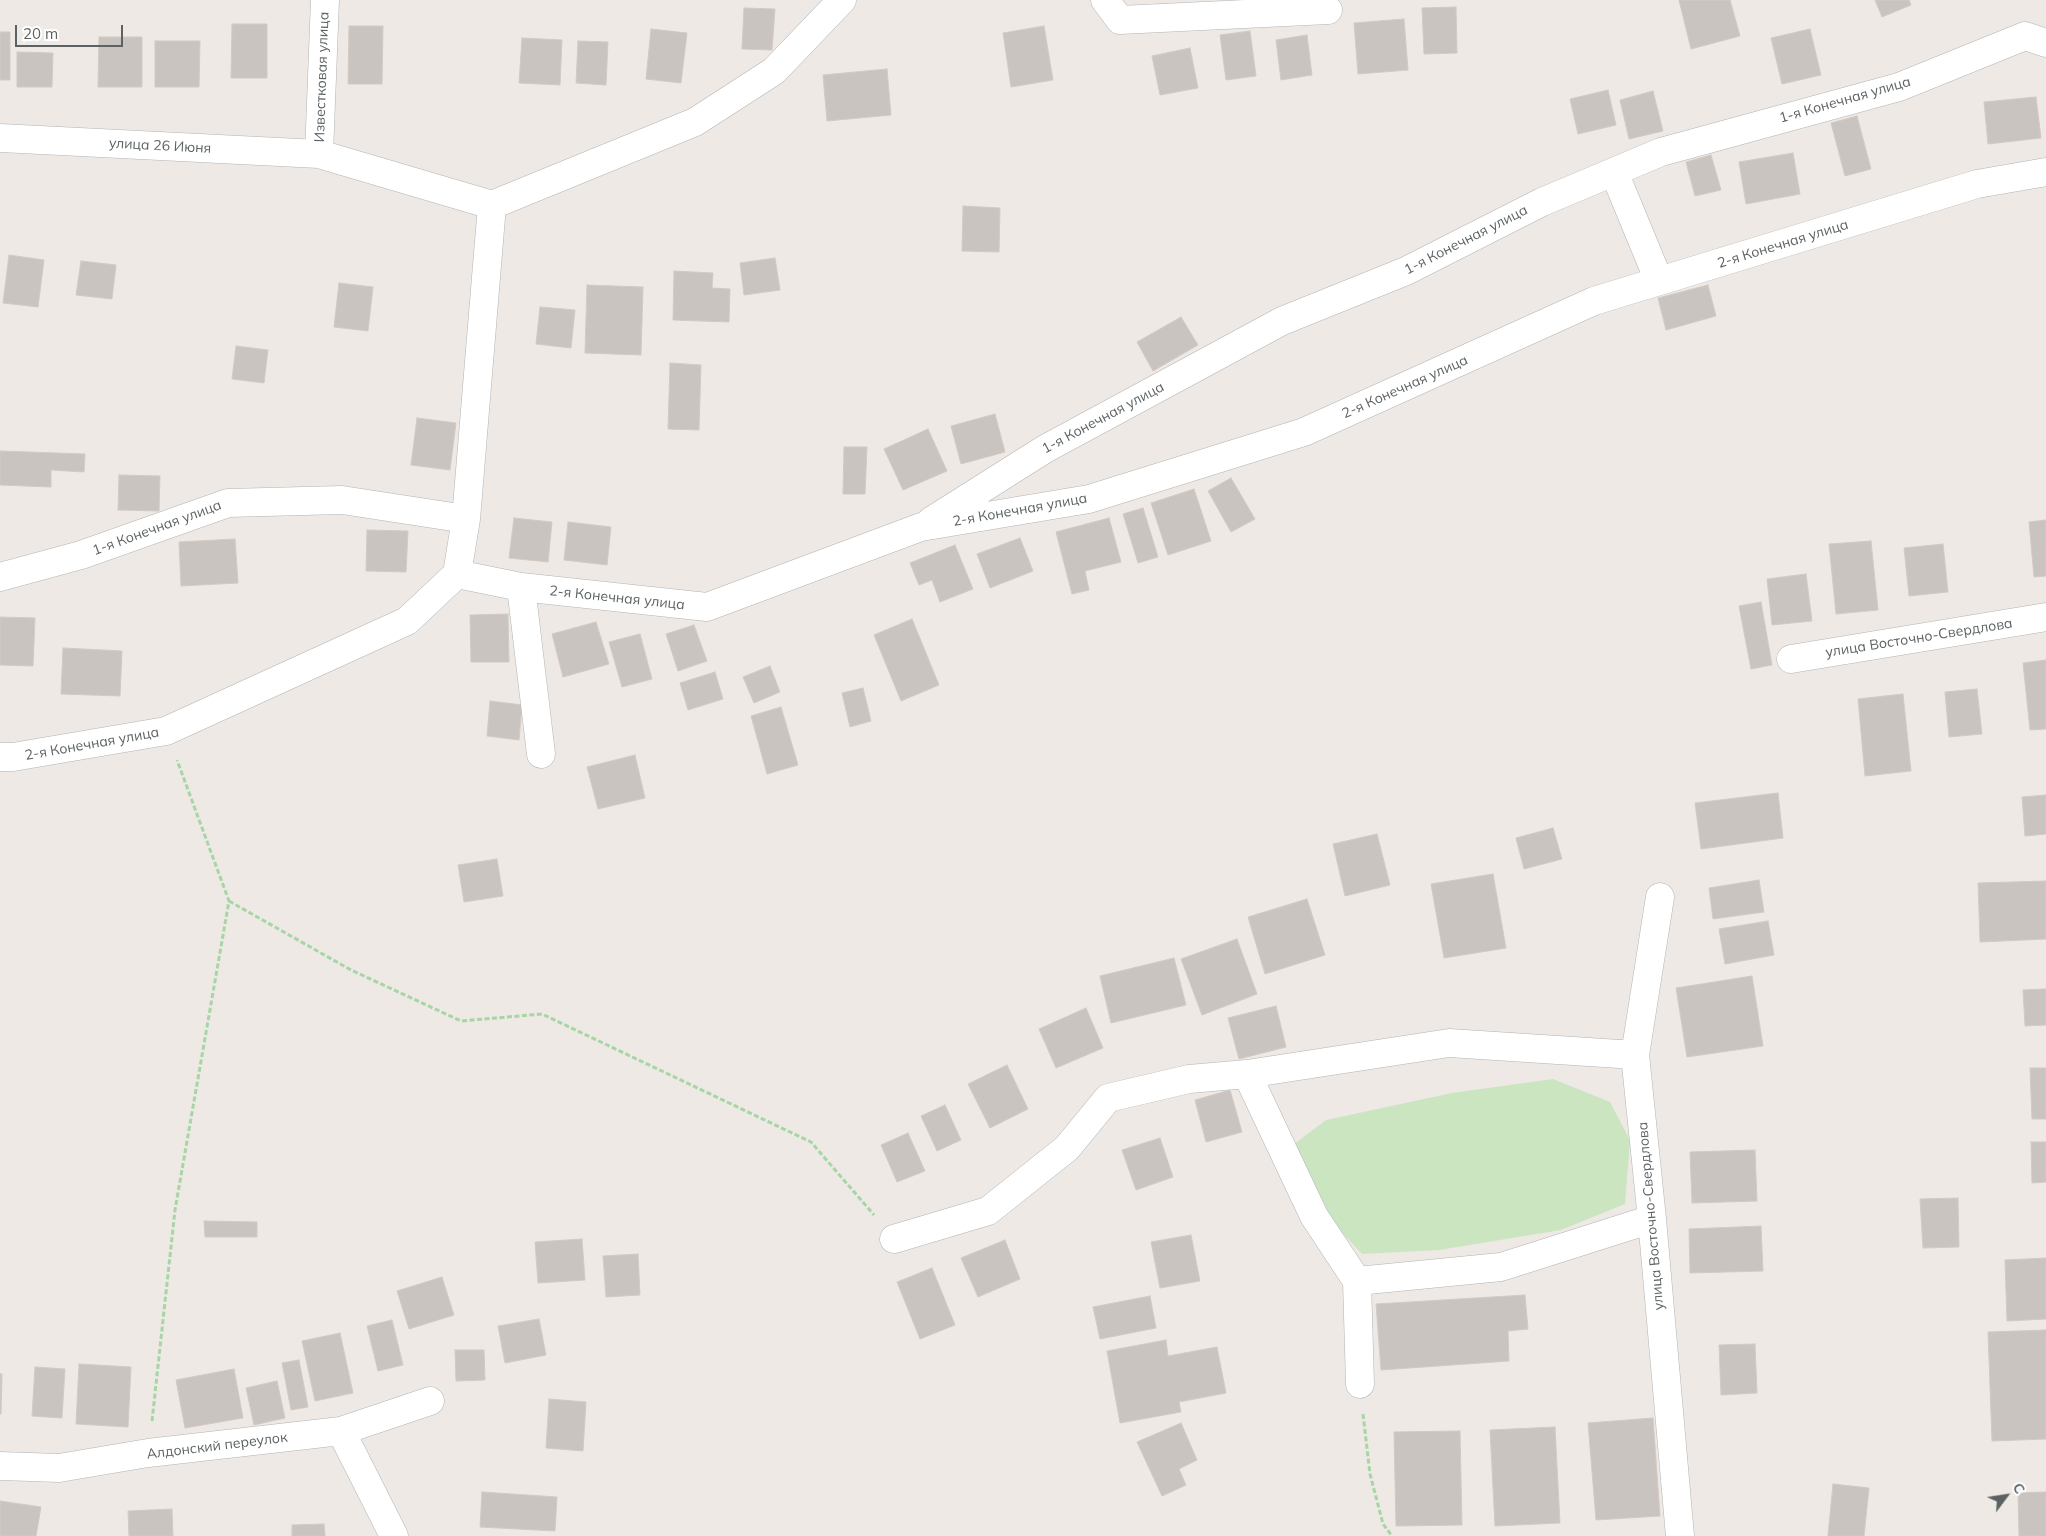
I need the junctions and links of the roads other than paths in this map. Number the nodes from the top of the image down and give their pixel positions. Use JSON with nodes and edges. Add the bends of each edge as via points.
{"nodes":[{"id":1,"x":325,"y":0,"type":"edge"},
{"id":2,"x":842,"y":0,"type":"edge"},
{"id":3,"x":1104,"y":0,"type":"edge"},
{"id":4,"x":1328,"y":10,"type":"dead end"},
{"id":5,"x":2046,"y":43,"type":"edge"},
{"id":6,"x":0,"y":138,"type":"edge"},
{"id":7,"x":320,"y":154,"type":"junction"},
{"id":8,"x":1614,"y":172,"type":"junction"},
{"id":9,"x":2046,"y":172,"type":"edge"},
{"id":10,"x":492,"y":205,"type":"junction"},
{"id":11,"x":1660,"y":281,"type":"junction"},
{"id":12,"x":466,"y":519,"type":"junction"},
{"id":13,"x":921,"y":527,"type":"junction"},
{"id":14,"x":456,"y":574,"type":"junction"},
{"id":15,"x":0,"y":577,"type":"edge"},
{"id":16,"x":521,"y":587,"type":"junction"},
{"id":17,"x":2046,"y":618,"type":"edge"},
{"id":18,"x":1791,"y":659,"type":"dead end"},
{"id":19,"x":541,"y":754,"type":"dead end"},
{"id":20,"x":0,"y":757,"type":"edge"},
{"id":21,"x":1660,"y":897,"type":"dead end"},
{"id":22,"x":1635,"y":1055,"type":"junction"},
{"id":23,"x":1247,"y":1074,"type":"junction"},
{"id":24,"x":1652,"y":1219,"type":"junction"},
{"id":25,"x":894,"y":1239,"type":"road end"},
{"id":26,"x":1356,"y":1281,"type":"junction"},
{"id":27,"x":1360,"y":1384,"type":"road end"},
{"id":28,"x":430,"y":1401,"type":"dead end"},
{"id":29,"x":341,"y":1431,"type":"junction"},
{"id":30,"x":0,"y":1466,"type":"edge"},
{"id":31,"x":394,"y":1536,"type":"edge"},
{"id":32,"x":1680,"y":1536,"type":"edge"}],
"edges":[{"from":1,"to":7,"type":"street","name":"Известковая улица"},
{"from":2,"to":10,"type":"street","via":[[774,71],[695,122]]},
{"from":3,"to":4,"type":"street","via":[[1120,20]]},
{"from":5,"to":8,"type":"street","name":"1-я Конечная улица","via":[[2025,36],[1899,87],[1661,152]]},
{"from":6,"to":7,"type":"street","name":"улица 26 Июня"},
{"from":7,"to":10,"type":"street","name":"улица 26 Июня"},
{"from":8,"to":11,"type":"street"},
{"from":8,"to":13,"type":"street","name":"1-я Конечная улица","via":[[1542,202],[1406,271],[1282,321],[1045,449]]},
{"from":9,"to":11,"type":"street","name":"2-я Конечная улица","via":[[1977,184]]},
{"from":10,"to":12,"type":"street"},
{"from":11,"to":13,"type":"street","name":"2-я Конечная улица","via":[[1594,301],[1304,432],[1089,499]]},
{"from":12,"to":14,"type":"street"},
{"from":12,"to":15,"type":"street","name":"1-я Конечная улица","via":[[342,500],[228,503],[81,555]]},
{"from":13,"to":16,"type":"street","name":"2-я Конечная улица","via":[[707,607]]},
{"from":14,"to":16,"type":"street","name":"2-я Конечная улица"},
{"from":14,"to":20,"type":"street","name":"2-я Конечная улица","via":[[407,620],[166,731]]},
{"from":16,"to":19,"type":"street"},
{"from":17,"to":18,"type":"street","name":"улица Восточно-Свердлова"},
{"from":21,"to":22,"type":"street","name":"улица Восточно-Свердлова"},
{"from":22,"to":23,"type":"street","via":[[1449,1043]]},
{"from":22,"to":24,"type":"street","name":"улица Восточно-Свердлова"},
{"from":23,"to":25,"type":"street","via":[[1189,1079],[1108,1098],[1067,1148],[988,1211]]},
{"from":23,"to":26,"type":"street","via":[[1314,1216]]},
{"from":24,"to":26,"type":"street","via":[[1501,1266]]},
{"from":24,"to":32,"type":"street","name":"улица Восточно-Свердлова"},
{"from":26,"to":27,"type":"street"},
{"from":28,"to":29,"type":"street","name":"Алдонский переулок"},
{"from":29,"to":30,"type":"street","name":"Алдонский переулок","via":[[148,1453],[59,1468]]},
{"from":29,"to":31,"type":"street"}]}
